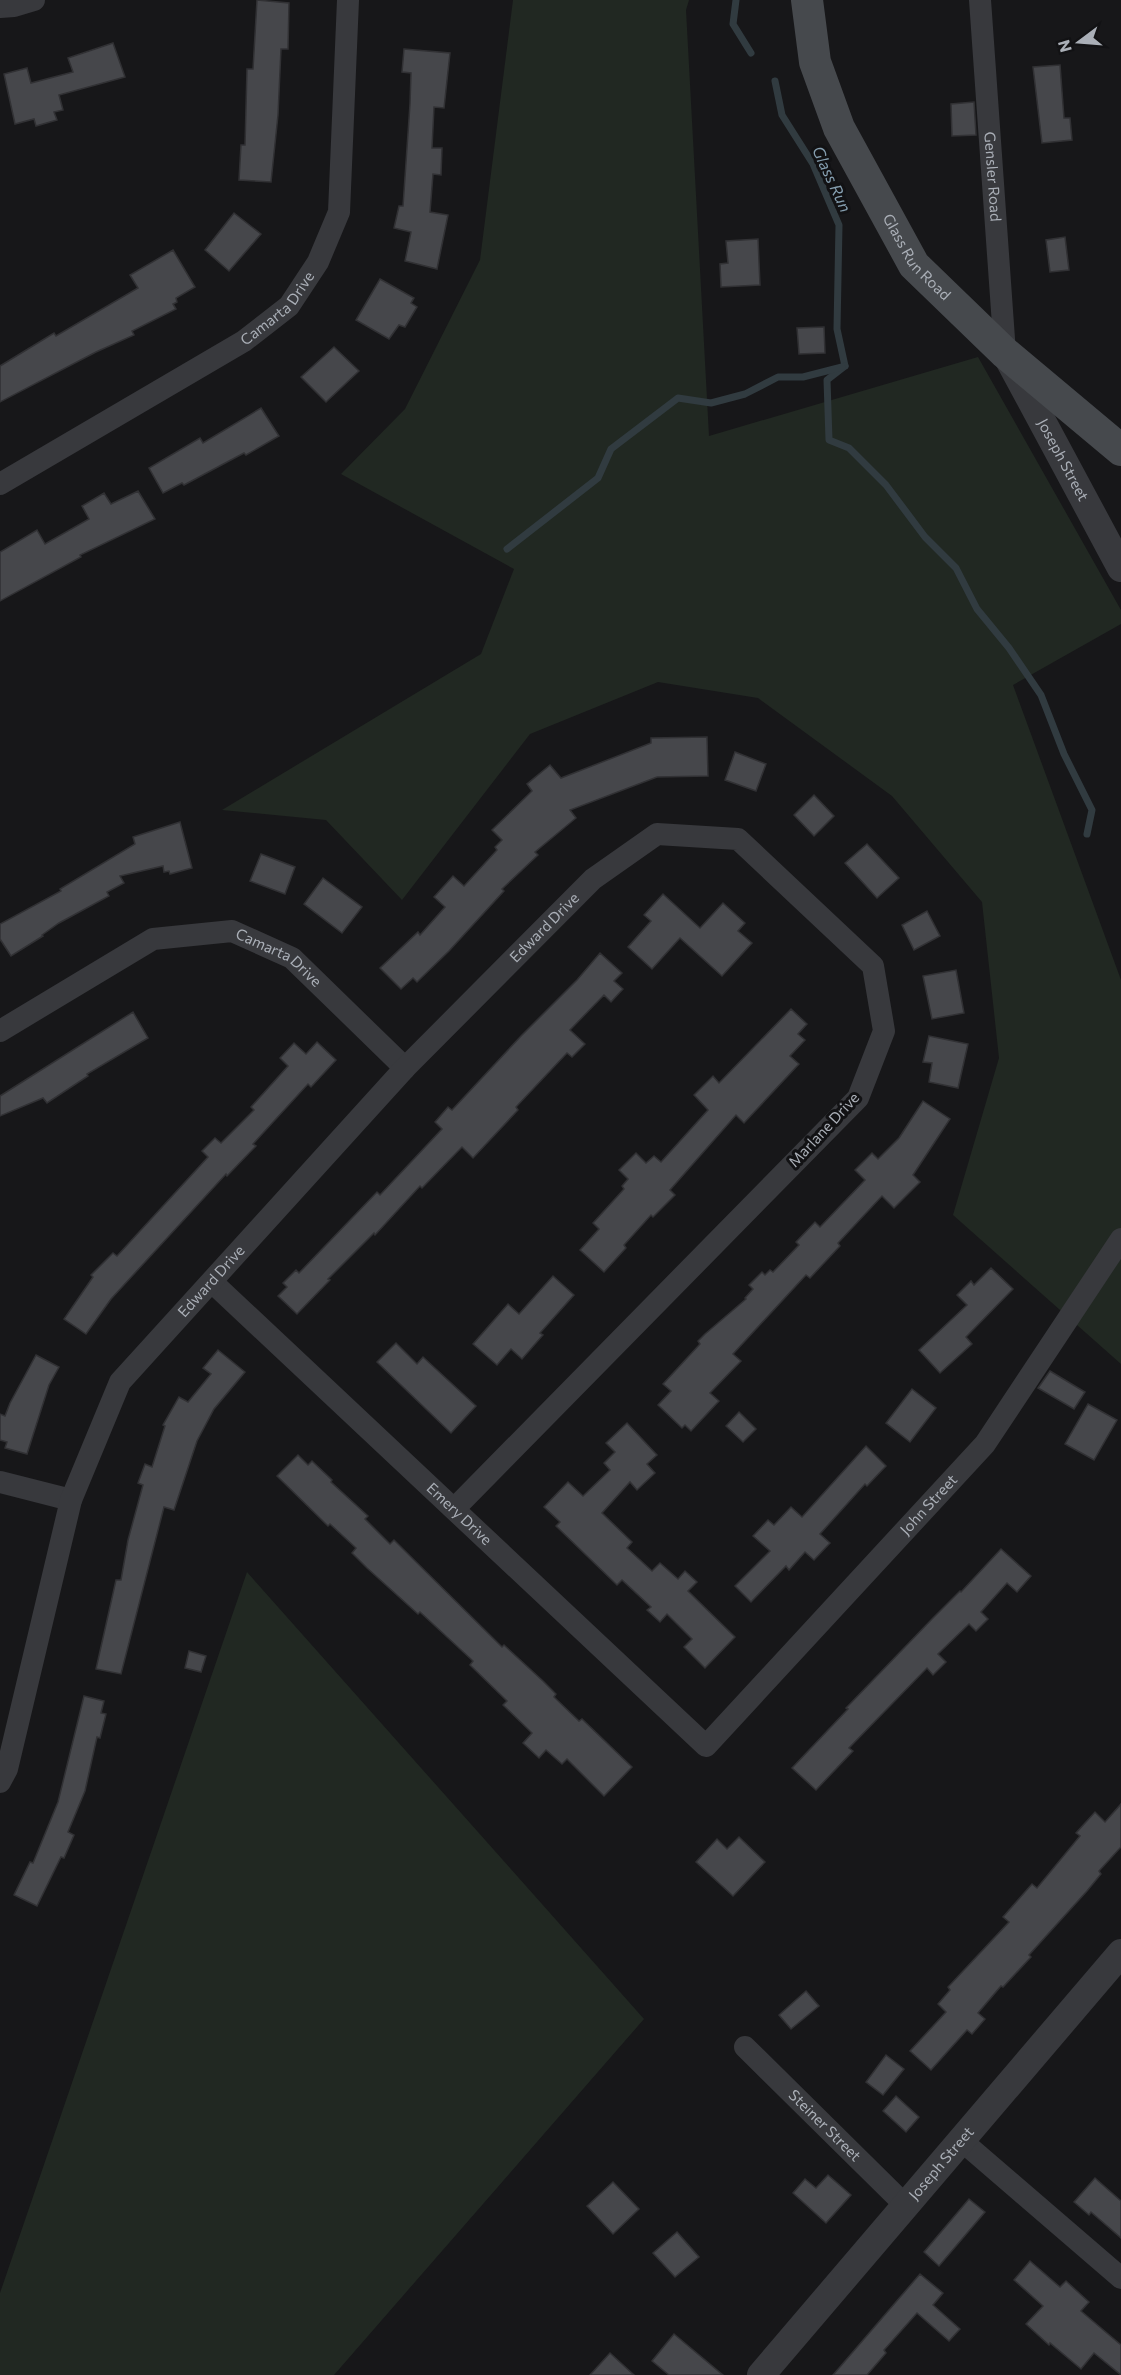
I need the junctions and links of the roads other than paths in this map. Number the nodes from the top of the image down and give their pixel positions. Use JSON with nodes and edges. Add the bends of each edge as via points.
{"nodes":[{"id":1,"x":34,"y":0,"type":"edge"},
{"id":2,"x":348,"y":0,"type":"edge"},
{"id":3,"x":807,"y":0,"type":"edge"},
{"id":4,"x":980,"y":0,"type":"edge"},
{"id":5,"x":0,"y":7,"type":"edge"},
{"id":6,"x":1005,"y":353,"type":"junction"},
{"id":7,"x":1121,"y":450,"type":"edge"},
{"id":8,"x":0,"y":484,"type":"edge"},
{"id":9,"x":1121,"y":568,"type":"edge"},
{"id":10,"x":593,"y":879,"type":"joint"},
{"id":11,"x":0,"y":1031,"type":"edge"},
{"id":12,"x":405,"y":1068,"type":"junction"},
{"id":13,"x":1121,"y":1239,"type":"edge"},
{"id":14,"x":212,"y":1282,"type":"junction"},
{"id":15,"x":0,"y":1482,"type":"edge"},
{"id":16,"x":71,"y":1500,"type":"junction"},
{"id":17,"x":455,"y":1508,"type":"junction"},
{"id":18,"x":706,"y":1746,"type":"joint"},
{"id":19,"x":0,"y":1782,"type":"edge"},
{"id":20,"x":1121,"y":1953,"type":"edge"},
{"id":21,"x":745,"y":2047,"type":"dead end"},
{"id":22,"x":962,"y":2141,"type":"junction"},
{"id":23,"x":905,"y":2205,"type":"junction"},
{"id":24,"x":1121,"y":2278,"type":"edge"},
{"id":25,"x":761,"y":2375,"type":"edge"}],
"edges":[{"from":1,"to":5,"type":"street"},
{"from":2,"to":8,"type":"street","name":"Camarta Drive","via":[[339,212],[318,262],[289,306],[244,341]]},
{"from":3,"to":6,"type":"main road","name":"Glass Run Road","via":[[815,62],[839,128],[914,265]]},
{"from":4,"to":6,"type":"street","name":"Gensler Road"},
{"from":6,"to":7,"type":"main road","name":"Glass Run Road"},
{"from":6,"to":9,"type":"street","name":"Joseph Street"},
{"from":10,"to":12,"type":"street","name":"Edward Drive"},
{"from":10,"to":17,"type":"street","name":"Marlane Drive","via":[[657,834],[738,839],[873,966],[884,1031],[858,1098]]},
{"from":11,"to":12,"type":"street","name":"Camarta Drive","via":[[153,939],[232,931],[292,958]]},
{"from":12,"to":14,"type":"street","name":"Edward Drive"},
{"from":13,"to":18,"type":"street","name":"John Street","via":[[985,1444]]},
{"from":14,"to":16,"type":"street","name":"Edward Drive","via":[[120,1382]]},
{"from":14,"to":17,"type":"street","name":"Emery Drive"},
{"from":15,"to":16,"type":"street"},
{"from":16,"to":19,"type":"street","name":"Edward Drive","via":[[7,1769]]},
{"from":17,"to":18,"type":"street","name":"Emery Drive"},
{"from":20,"to":22,"type":"street","name":"Joseph Street"},
{"from":21,"to":23,"type":"street","name":"Steiner Street"},
{"from":22,"to":23,"type":"street","name":"Joseph Street"},
{"from":22,"to":24,"type":"street"},
{"from":23,"to":25,"type":"street","name":"Joseph Street"}]}
